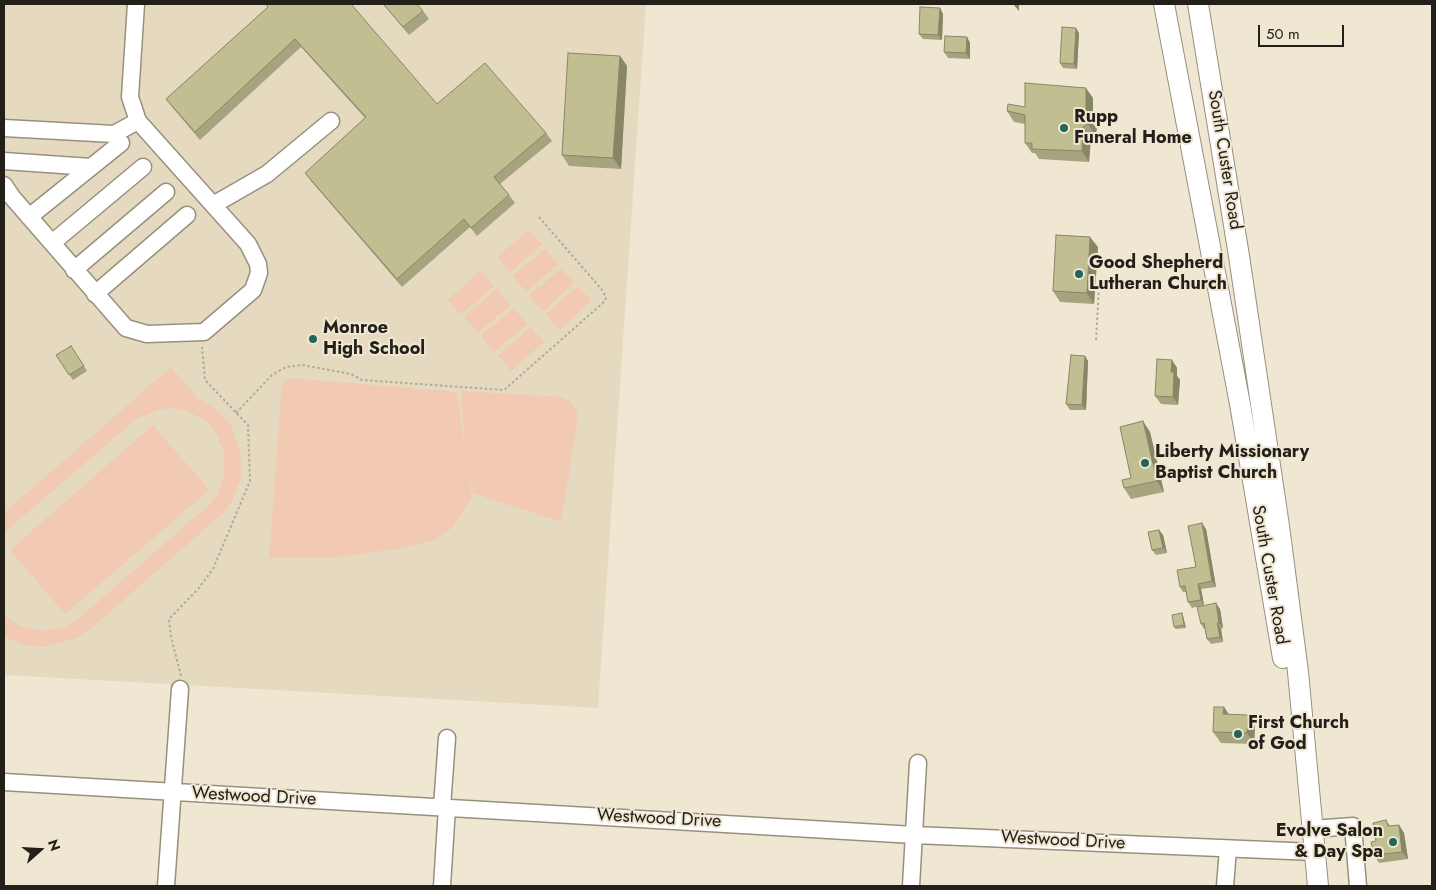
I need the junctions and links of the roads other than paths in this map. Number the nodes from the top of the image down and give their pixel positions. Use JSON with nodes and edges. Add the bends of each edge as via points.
{"nodes":[{"id":1,"x":136,"y":4,"type":"edge"},
{"id":2,"x":1164,"y":4,"type":"edge"},
{"id":3,"x":1198,"y":4,"type":"edge"},
{"id":4,"x":138,"y":121,"type":"junction"},
{"id":5,"x":331,"y":121,"type":"dead end"},
{"id":6,"x":4,"y":128,"type":"edge"},
{"id":7,"x":121,"y":143,"type":"dead end"},
{"id":8,"x":4,"y":160,"type":"edge"},
{"id":9,"x":91,"y":167,"type":"junction"},
{"id":10,"x":143,"y":167,"type":"dead end"},
{"id":11,"x":4,"y":185,"type":"edge"},
{"id":12,"x":166,"y":192,"type":"dead end"},
{"id":13,"x":214,"y":205,"type":"junction"},
{"id":14,"x":187,"y":216,"type":"dead end"},
{"id":15,"x":29,"y":217,"type":"junction"},
{"id":16,"x":52,"y":244,"type":"junction"},
{"id":17,"x":74,"y":270,"type":"junction"},
{"id":18,"x":96,"y":294,"type":"junction"},
{"id":19,"x":181,"y":685,"type":"road end"},
{"id":20,"x":447,"y":738,"type":"dead end"},
{"id":21,"x":918,"y":763,"type":"dead end"},
{"id":22,"x":4,"y":782,"type":"edge"},
{"id":23,"x":172,"y":792,"type":"junction"},
{"id":24,"x":445,"y":807,"type":"junction"},
{"id":25,"x":1312,"y":829,"type":"junction"},
{"id":26,"x":914,"y":835,"type":"junction"},
{"id":27,"x":1228,"y":849,"type":"junction"},
{"id":28,"x":1314,"y":852,"type":"junction"},
{"id":29,"x":166,"y":886,"type":"edge"},
{"id":30,"x":442,"y":886,"type":"edge"},
{"id":31,"x":912,"y":886,"type":"edge"},
{"id":32,"x":1225,"y":886,"type":"edge"},
{"id":33,"x":1318,"y":886,"type":"edge"},
{"id":34,"x":1358,"y":886,"type":"edge"}],
"edges":[{"from":1,"to":4,"type":"street","via":[[130,97]]},
{"from":2,"to":28,"type":"main road","name":"South Custer Road","via":[[1240,404]]},
{"from":3,"to":25,"type":"main road","name":"South Custer Road","via":[[1273,479],[1298,672]]},
{"from":4,"to":6,"type":"street","via":[[114,134]]},
{"from":4,"to":13,"type":"street"},
{"from":5,"to":13,"type":"street","via":[[267,174]]},
{"from":7,"to":9,"type":"street"},
{"from":8,"to":9,"type":"street"},
{"from":9,"to":15,"type":"street"},
{"from":10,"to":16,"type":"street"},
{"from":11,"to":15,"type":"street"},
{"from":12,"to":17,"type":"street"},
{"from":13,"to":18,"type":"street","via":[[253,252],[259,273],[253,290],[212,327],[204,332],[136,333],[126,328]]},
{"from":14,"to":18,"type":"street"},
{"from":15,"to":16,"type":"street"},
{"from":16,"to":17,"type":"street"},
{"from":17,"to":18,"type":"street"},
{"from":19,"to":23,"type":"street"},
{"from":20,"to":24,"type":"street"},
{"from":21,"to":26,"type":"street"},
{"from":22,"to":23,"type":"street","name":"Westwood Drive"},
{"from":23,"to":24,"type":"street","name":"Westwood Drive"},
{"from":23,"to":29,"type":"street"},
{"from":24,"to":26,"type":"street","name":"Westwood Drive"},
{"from":24,"to":30,"type":"street"},
{"from":25,"to":28,"type":"main road","name":"South Custer Road"},
{"from":25,"to":34,"type":"street","via":[[1353,826]]},
{"from":26,"to":27,"type":"street","name":"Westwood Drive"},
{"from":26,"to":31,"type":"street"},
{"from":27,"to":28,"type":"street","name":"Westwood Drive"},
{"from":27,"to":32,"type":"street"},
{"from":28,"to":33,"type":"main road","name":"South Custer Road"}]}
